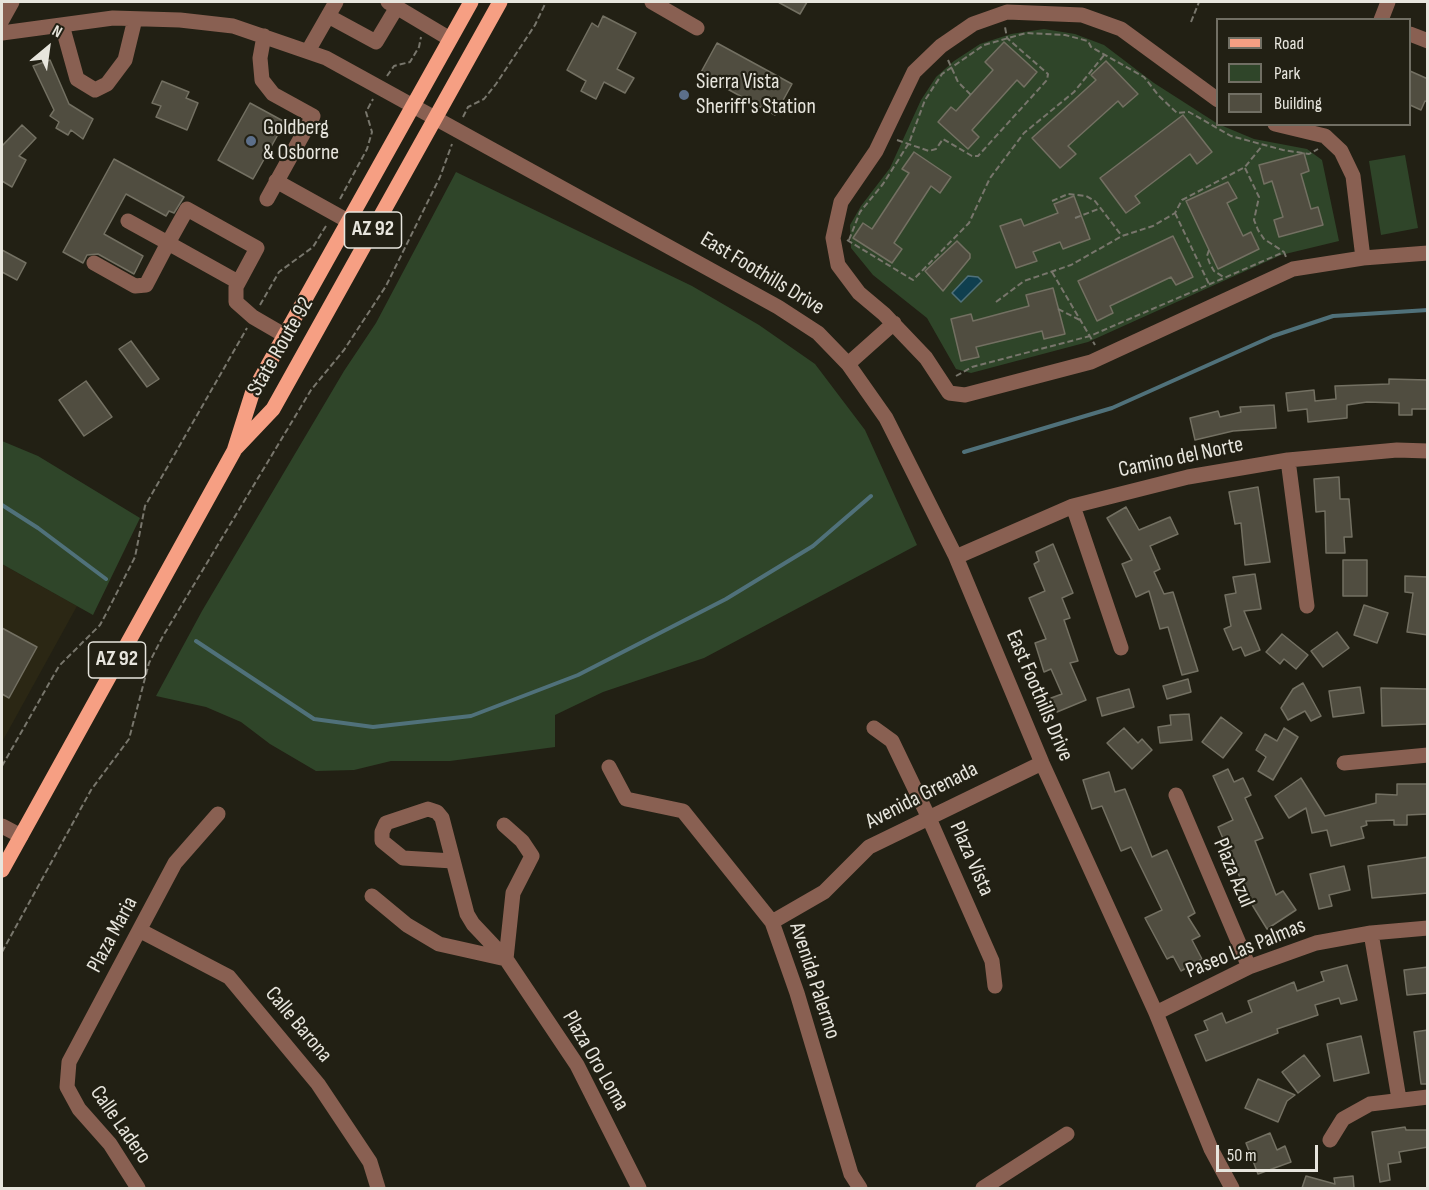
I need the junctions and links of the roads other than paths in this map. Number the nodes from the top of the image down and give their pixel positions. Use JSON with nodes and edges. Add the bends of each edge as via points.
{"nodes":[{"id":1,"x":12,"y":2,"type":"edge"},
{"id":2,"x":336,"y":2,"type":"edge"},
{"id":3,"x":471,"y":2,"type":"edge"},
{"id":4,"x":500,"y":2,"type":"edge"},
{"id":5,"x":652,"y":2,"type":"edge"},
{"id":6,"x":1388,"y":2,"type":"edge"},
{"id":7,"x":393,"y":4,"type":"edge"},
{"id":8,"x":328,"y":15,"type":"junction"},
{"id":9,"x":1382,"y":18,"type":"edge"},
{"id":10,"x":135,"y":19,"type":"junction"},
{"id":11,"x":2,"y":20,"type":"edge"},
{"id":12,"x":62,"y":25,"type":"junction"},
{"id":13,"x":697,"y":28,"type":"dead end"},
{"id":14,"x":2,"y":33,"type":"edge"},
{"id":15,"x":1411,"y":34,"type":"edge"},
{"id":16,"x":264,"y":36,"type":"junction"},
{"id":17,"x":450,"y":39,"type":"junction"},
{"id":18,"x":1428,"y":41,"type":"edge"},
{"id":19,"x":308,"y":51,"type":"junction"},
{"id":20,"x":1216,"y":99,"type":"edge"},
{"id":21,"x":414,"y":104,"type":"junction"},
{"id":22,"x":436,"y":117,"type":"junction"},
{"id":23,"x":1293,"y":126,"type":"edge"},
{"id":24,"x":1328,"y":130,"type":"edge"},
{"id":25,"x":276,"y":181,"type":"junction"},
{"id":26,"x":267,"y":199,"type":"dead end"},
{"id":27,"x":128,"y":221,"type":"dead end"},
{"id":28,"x":348,"y":221,"type":"junction"},
{"id":29,"x":168,"y":243,"type":"junction"},
{"id":30,"x":1428,"y":253,"type":"edge"},
{"id":31,"x":1364,"y":258,"type":"junction"},
{"id":32,"x":94,"y":263,"type":"dead end"},
{"id":33,"x":238,"y":282,"type":"junction"},
{"id":34,"x":894,"y":323,"type":"junction"},
{"id":35,"x":284,"y":335,"type":"junction"},
{"id":36,"x":848,"y":364,"type":"junction"},
{"id":37,"x":234,"y":451,"type":"junction"},
{"id":38,"x":1428,"y":451,"type":"edge"},
{"id":39,"x":1288,"y":460,"type":"junction"},
{"id":40,"x":1073,"y":506,"type":"junction"},
{"id":41,"x":956,"y":557,"type":"junction"},
{"id":42,"x":1307,"y":606,"type":"dead end"},
{"id":43,"x":1121,"y":648,"type":"dead end"},
{"id":44,"x":874,"y":728,"type":"dead end"},
{"id":45,"x":1428,"y":755,"type":"edge"},
{"id":46,"x":1042,"y":763,"type":"junction"},
{"id":47,"x":1344,"y":763,"type":"dead end"},
{"id":48,"x":609,"y":767,"type":"dead end"},
{"id":49,"x":1176,"y":795,"type":"dead end"},
{"id":50,"x":218,"y":814,"type":"dead end"},
{"id":51,"x":928,"y":816,"type":"junction"},
{"id":52,"x":504,"y":825,"type":"dead end"},
{"id":53,"x":2,"y":826,"type":"edge"},
{"id":54,"x":21,"y":836,"type":"junction"},
{"id":55,"x":453,"y":861,"type":"junction"},
{"id":56,"x":2,"y":870,"type":"edge"},
{"id":57,"x":372,"y":896,"type":"dead end"},
{"id":58,"x":772,"y":922,"type":"junction"},
{"id":59,"x":1428,"y":928,"type":"edge"},
{"id":60,"x":141,"y":931,"type":"junction"},
{"id":61,"x":1371,"y":933,"type":"junction"},
{"id":62,"x":506,"y":959,"type":"junction"},
{"id":63,"x":1249,"y":968,"type":"junction"},
{"id":64,"x":995,"y":986,"type":"dead end"},
{"id":65,"x":1156,"y":1013,"type":"junction"},
{"id":66,"x":67,"y":1087,"type":"joint"},
{"id":67,"x":1428,"y":1097,"type":"edge"},
{"id":68,"x":1399,"y":1099,"type":"junction"},
{"id":69,"x":1067,"y":1134,"type":"dead end"},
{"id":70,"x":1330,"y":1140,"type":"dead end"},
{"id":71,"x":133,"y":1187,"type":"edge"},
{"id":72,"x":378,"y":1188,"type":"edge"},
{"id":73,"x":639,"y":1188,"type":"edge"},
{"id":74,"x":860,"y":1188,"type":"edge"},
{"id":75,"x":983,"y":1188,"type":"edge"},
{"id":76,"x":1232,"y":1188,"type":"edge"}],
"edges":[{"from":1,"to":11,"type":"street"},
{"from":2,"to":8,"type":"street"},
{"from":3,"to":17,"type":"main road","name":"State Route 92","number":"AZ 92"},
{"from":4,"to":22,"type":"main road","name":"State Route 92","number":"AZ 92"},
{"from":5,"to":13,"type":"street"},
{"from":6,"to":9,"type":"street"},
{"from":7,"to":8,"type":"street","via":[[376,42]]},
{"from":7,"to":17,"type":"street"},
{"from":8,"to":19,"type":"street"},
{"from":10,"to":12,"type":"street","name":"East Foothills Drive"},
{"from":10,"to":12,"type":"street","via":[[124,60],[107,84],[95,90],[77,79]]},
{"from":10,"to":16,"type":"street","name":"East Foothills Drive","via":[[233,26]]},
{"from":12,"to":14,"type":"street","name":"East Foothills Drive"},
{"from":15,"to":18,"type":"street"},
{"from":16,"to":19,"type":"street","name":"East Foothills Drive"},
{"from":16,"to":25,"type":"street","via":[[262,80],[273,94],[313,116]]},
{"from":17,"to":21,"type":"main road","name":"State Route 92","number":"AZ 92"},
{"from":19,"to":21,"type":"street","name":"East Foothills Drive"},
{"from":20,"to":34,"type":"street","via":[[1121,29],[1082,15],[1001,14],[973,24],[914,72],[862,174],[841,202],[832,238],[838,265],[859,293]]},
{"from":21,"to":22,"type":"street","name":"East Foothills Drive"},
{"from":21,"to":28,"type":"main road","name":"State Route 92","number":"AZ 92"},
{"from":22,"to":36,"type":"street","name":"East Foothills Drive","via":[[778,307],[818,333]]},
{"from":22,"to":37,"type":"main road","name":"State Route 92","number":"AZ 92","via":[[273,409]]},
{"from":23,"to":24,"type":"street"},
{"from":24,"to":31,"type":"street","via":[[1353,176]]},
{"from":25,"to":26,"type":"street"},
{"from":25,"to":28,"type":"street"},
{"from":27,"to":29,"type":"street"},
{"from":28,"to":35,"type":"main road","name":"State Route 92","number":"AZ 92"},
{"from":29,"to":32,"type":"street","via":[[146,285],[135,286]]},
{"from":29,"to":33,"type":"street"},
{"from":29,"to":33,"type":"street","via":[[187,209],[257,248]]},
{"from":30,"to":31,"type":"street"},
{"from":31,"to":34,"type":"street","via":[[1293,269],[1102,358],[965,395],[950,393],[926,358]]},
{"from":33,"to":35,"type":"street","via":[[236,302]]},
{"from":34,"to":36,"type":"street"},
{"from":35,"to":37,"type":"main road","name":"State Route 92","number":"AZ 92","via":[[252,394]]},
{"from":36,"to":41,"type":"street","name":"East Foothills Drive","via":[[886,418]]},
{"from":37,"to":54,"type":"main road","name":"AZ 92","number":"AZ 92"},
{"from":38,"to":39,"type":"street","name":"Camino del Norte"},
{"from":39,"to":40,"type":"street","name":"Camino del Norte","via":[[1188,477]]},
{"from":39,"to":42,"type":"street"},
{"from":40,"to":41,"type":"street","name":"Camino del Norte"},
{"from":40,"to":43,"type":"street"},
{"from":41,"to":46,"type":"street","name":"East Foothills Drive"},
{"from":44,"to":51,"type":"street","name":"Plaza Vista","via":[[892,741]]},
{"from":45,"to":47,"type":"street"},
{"from":46,"to":51,"type":"street","name":"Avenida Grenada"},
{"from":46,"to":65,"type":"street","name":"East Foothills Drive"},
{"from":48,"to":58,"type":"street","name":"Avenida Palermo","via":[[626,799],[682,811]]},
{"from":49,"to":63,"type":"street","name":"Plaza Azul"},
{"from":50,"to":60,"type":"street","name":"Plaza Maria","via":[[175,864]]},
{"from":51,"to":58,"type":"street","name":"Avenida Grenada","via":[[869,847],[824,892]]},
{"from":51,"to":64,"type":"street","name":"Plaza Vista","via":[[992,961]]},
{"from":52,"to":62,"type":"street","via":[[522,840],[532,856],[513,892]]},
{"from":53,"to":54,"type":"street"},
{"from":54,"to":56,"type":"main road","name":"AZ 92","number":"AZ 92"},
{"from":55,"to":55,"type":"street","name":"Plaza Oro Loma","via":[[437,812],[428,809],[386,823],[382,841],[403,858]]},
{"from":55,"to":62,"type":"street","name":"Plaza Oro Loma","via":[[467,914]]},
{"from":57,"to":62,"type":"street","via":[[407,925],[439,944]]},
{"from":58,"to":74,"type":"street","name":"Avenida Palermo","via":[[851,1174]]},
{"from":59,"to":61,"type":"street","name":"Paseo Las Palmas"},
{"from":60,"to":66,"type":"street","name":"Plaza Maria","via":[[69,1062]]},
{"from":60,"to":72,"type":"street","name":"Calle Barona","via":[[229,977],[318,1084],[370,1162]]},
{"from":61,"to":63,"type":"street","name":"Paseo Las Palmas","via":[[1316,943]]},
{"from":61,"to":68,"type":"street"},
{"from":62,"to":73,"type":"street","name":"Plaza Oro Loma","via":[[577,1065]]},
{"from":63,"to":65,"type":"street","name":"Paseo Las Palmas"},
{"from":65,"to":76,"type":"street","name":"East Foothills Drive","via":[[1211,1149]]},
{"from":66,"to":71,"type":"street","name":"Calle Ladero","via":[[79,1109],[110,1144]]},
{"from":67,"to":68,"type":"street"},
{"from":68,"to":70,"type":"street","via":[[1370,1104],[1343,1119]]},
{"from":69,"to":75,"type":"street"}]}
